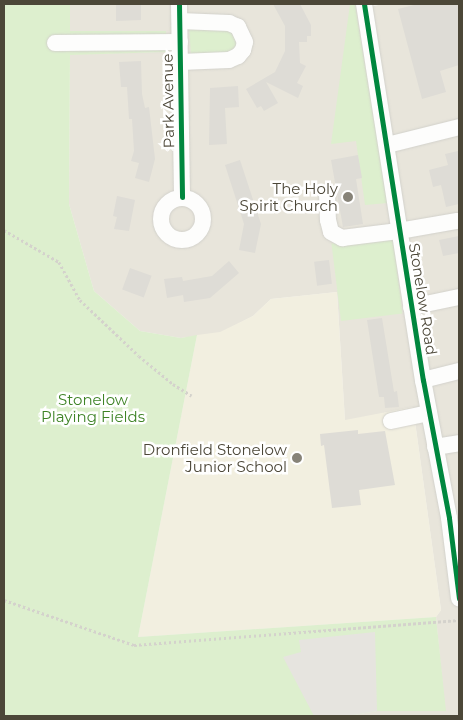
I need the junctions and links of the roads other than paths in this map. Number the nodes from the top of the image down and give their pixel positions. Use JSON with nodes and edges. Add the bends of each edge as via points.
{"nodes":[{"id":1,"x":179,"y":4,"type":"edge"},
{"id":2,"x":364,"y":4,"type":"edge"},
{"id":3,"x":180,"y":21,"type":"junction"},
{"id":4,"x":180,"y":42,"type":"junction"},
{"id":5,"x":55,"y":43,"type":"dead end"},
{"id":6,"x":180,"y":62,"type":"junction"},
{"id":7,"x":459,"y":114,"type":"edge"},
{"id":8,"x":455,"y":128,"type":"edge"},
{"id":9,"x":387,"y":144,"type":"junction"},
{"id":10,"x":327,"y":193,"type":"dead end"},
{"id":11,"x":182,"y":198,"type":"dead end"},
{"id":12,"x":457,"y":221,"type":"edge"},
{"id":13,"x":399,"y":231,"type":"junction"},
{"id":14,"x":459,"y":297,"type":"edge"},
{"id":15,"x":411,"y":307,"type":"junction"},
{"id":16,"x":459,"y":371,"type":"edge"},
{"id":17,"x":423,"y":380,"type":"junction"},
{"id":18,"x":429,"y":413,"type":"junction"},
{"id":19,"x":391,"y":421,"type":"dead end"},
{"id":20,"x":459,"y":443,"type":"edge"},
{"id":21,"x":435,"y":447,"type":"junction"},
{"id":22,"x":454,"y":517,"type":"edge"},
{"id":23,"x":459,"y":598,"type":"edge"}],
"edges":[{"from":1,"to":3,"type":"street","name":"Park Avenue"},
{"from":2,"to":9,"type":"street","name":"Stonelow Road"},
{"from":3,"to":4,"type":"street","name":"Park Avenue"},
{"from":3,"to":6,"type":"street","name":"Park Avenue","via":[[229,23],[238,27],[245,42],[238,56],[229,60]]},
{"from":4,"to":5,"type":"street"},
{"from":4,"to":6,"type":"street","name":"Park Avenue"},
{"from":6,"to":11,"type":"street","name":"Park Avenue"},
{"from":7,"to":8,"type":"street"},
{"from":8,"to":9,"type":"street"},
{"from":9,"to":13,"type":"street","name":"Stonelow Road"},
{"from":10,"to":13,"type":"street","via":[[328,220],[331,232],[336,236]]},
{"from":12,"to":13,"type":"street"},
{"from":13,"to":15,"type":"street","name":"Stonelow Road"},
{"from":14,"to":15,"type":"street"},
{"from":15,"to":17,"type":"street","name":"Stonelow Road"},
{"from":16,"to":17,"type":"street"},
{"from":17,"to":18,"type":"street","name":"Stonelow Road"},
{"from":18,"to":19,"type":"street"},
{"from":18,"to":21,"type":"street","name":"Stonelow Road"},
{"from":20,"to":21,"type":"street"},
{"from":21,"to":22,"type":"street","name":"Stonelow Road"},
{"from":22,"to":23,"type":"street","name":"Stonelow Road"}]}
